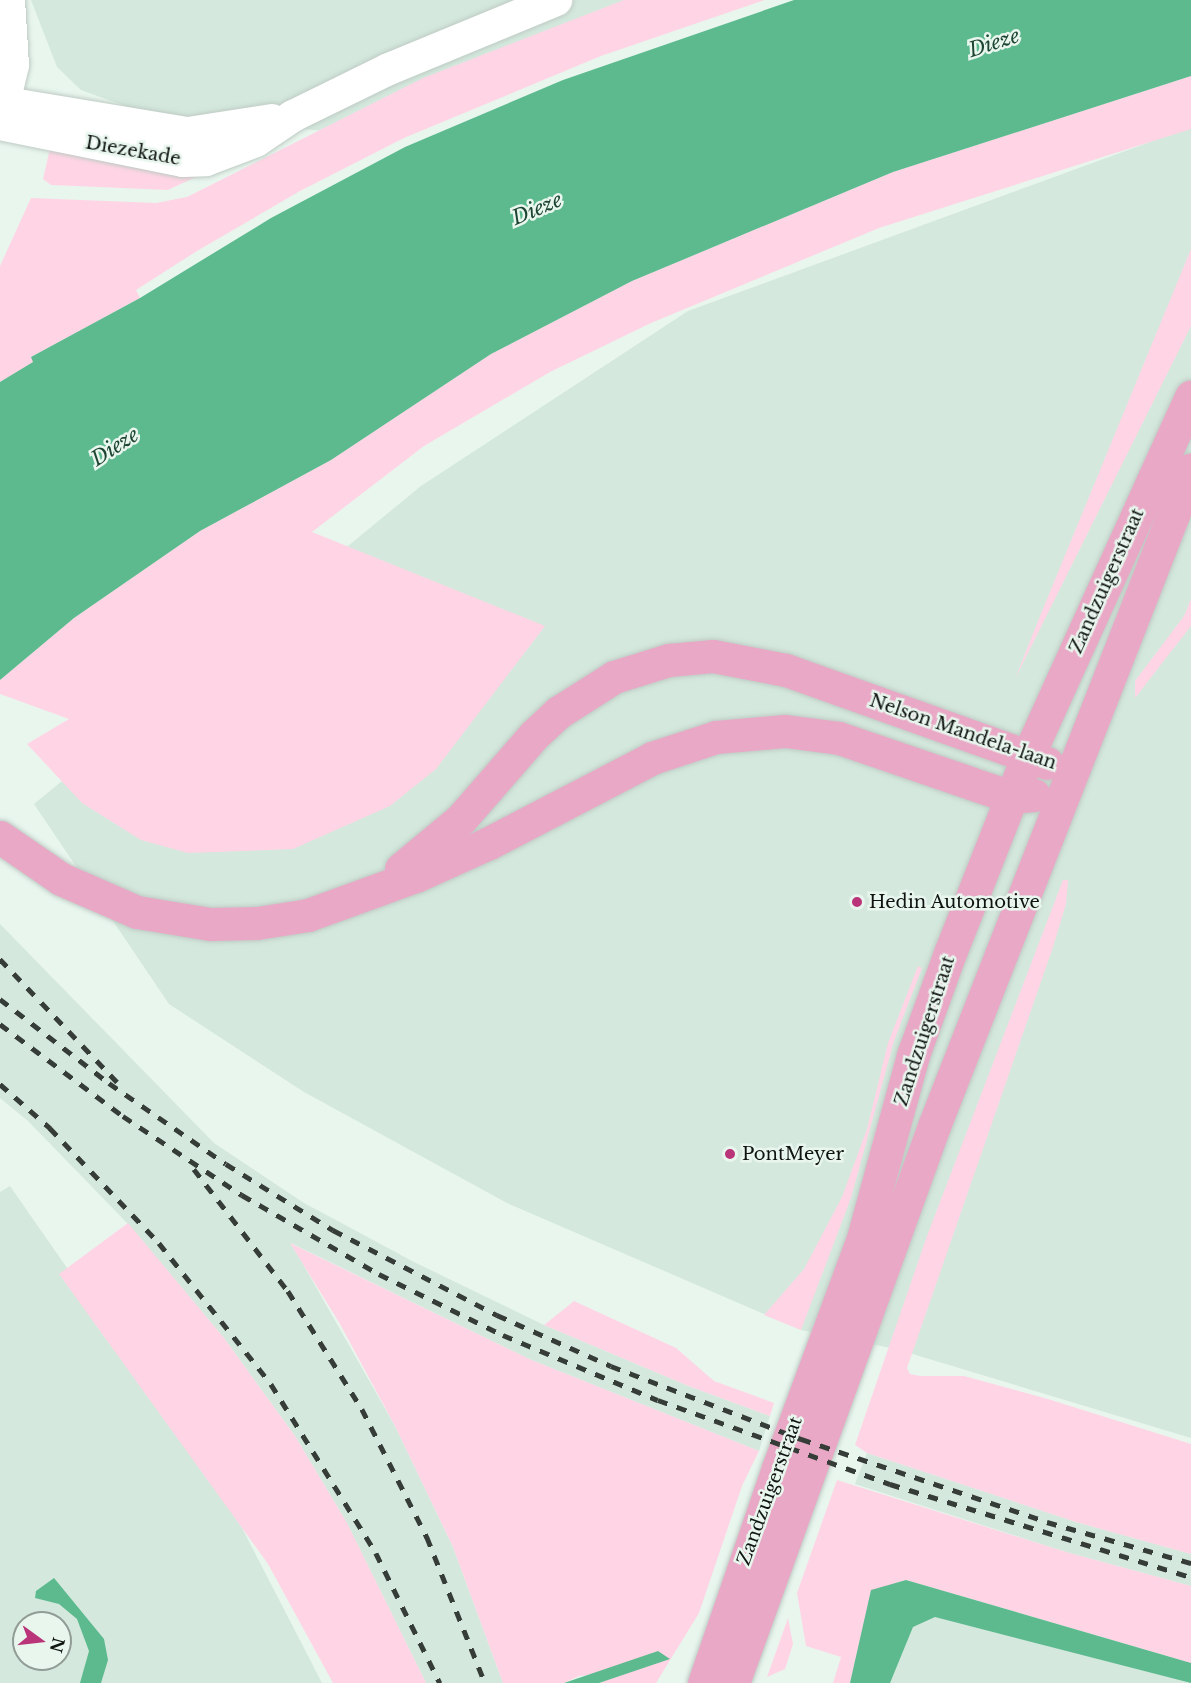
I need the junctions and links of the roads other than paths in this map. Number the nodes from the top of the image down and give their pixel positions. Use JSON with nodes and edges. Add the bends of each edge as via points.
{"nodes":[{"id":1,"x":9,"y":0,"type":"edge"},
{"id":2,"x":556,"y":0,"type":"edge"},
{"id":3,"x":1,"y":112,"type":"edge"},
{"id":4,"x":1191,"y":397,"type":"edge"},
{"id":5,"x":1191,"y":469,"type":"edge"},
{"id":6,"x":1027,"y":758,"type":"junction"},
{"id":7,"x":1072,"y":769,"type":"junction"},
{"id":8,"x":1011,"y":797,"type":"junction"},
{"id":9,"x":0,"y":837,"type":"edge"},
{"id":10,"x":351,"y":900,"type":"junction"},
{"id":11,"x":704,"y":1683,"type":"edge"},
{"id":12,"x":733,"y":1683,"type":"edge"}],
"edges":[{"from":1,"to":3,"type":"street","via":[[14,48]]},
{"from":2,"to":3,"type":"street","name":"Diezekade","via":[[410,60],[293,116],[226,155],[183,161]]},
{"from":4,"to":6,"type":"main road","name":"Zandzuigerstraat"},
{"from":5,"to":7,"type":"main road","name":"Zandzuigerstraat"},
{"from":6,"to":7,"type":"main road","name":"Nelson Mandela-laan"},
{"from":6,"to":8,"type":"main road","name":"Zandzuigerstraat"},
{"from":6,"to":10,"type":"main road","name":"Nelson Mandela-laan","via":[[786,670],[712,656],[669,660],[614,676],[559,712],[441,839],[416,860]]},
{"from":7,"to":8,"type":"main road","name":"Nelson Mandela-laan","via":[[1039,794]]},
{"from":7,"to":12,"type":"main road","name":"Zandzuigerstraat","via":[[871,1294]]},
{"from":8,"to":10,"type":"main road","name":"Nelson Mandela-laan","via":[[839,738],[785,731],[726,735],[683,745],[652,758],[456,859]]},
{"from":8,"to":11,"type":"main road","name":"Zandzuigerstraat","via":[[913,1055],[863,1238]]},
{"from":9,"to":10,"type":"main road","name":"Nelson Mandela-laan","via":[[78,888],[162,918],[210,924],[257,923],[308,915]]}]}
